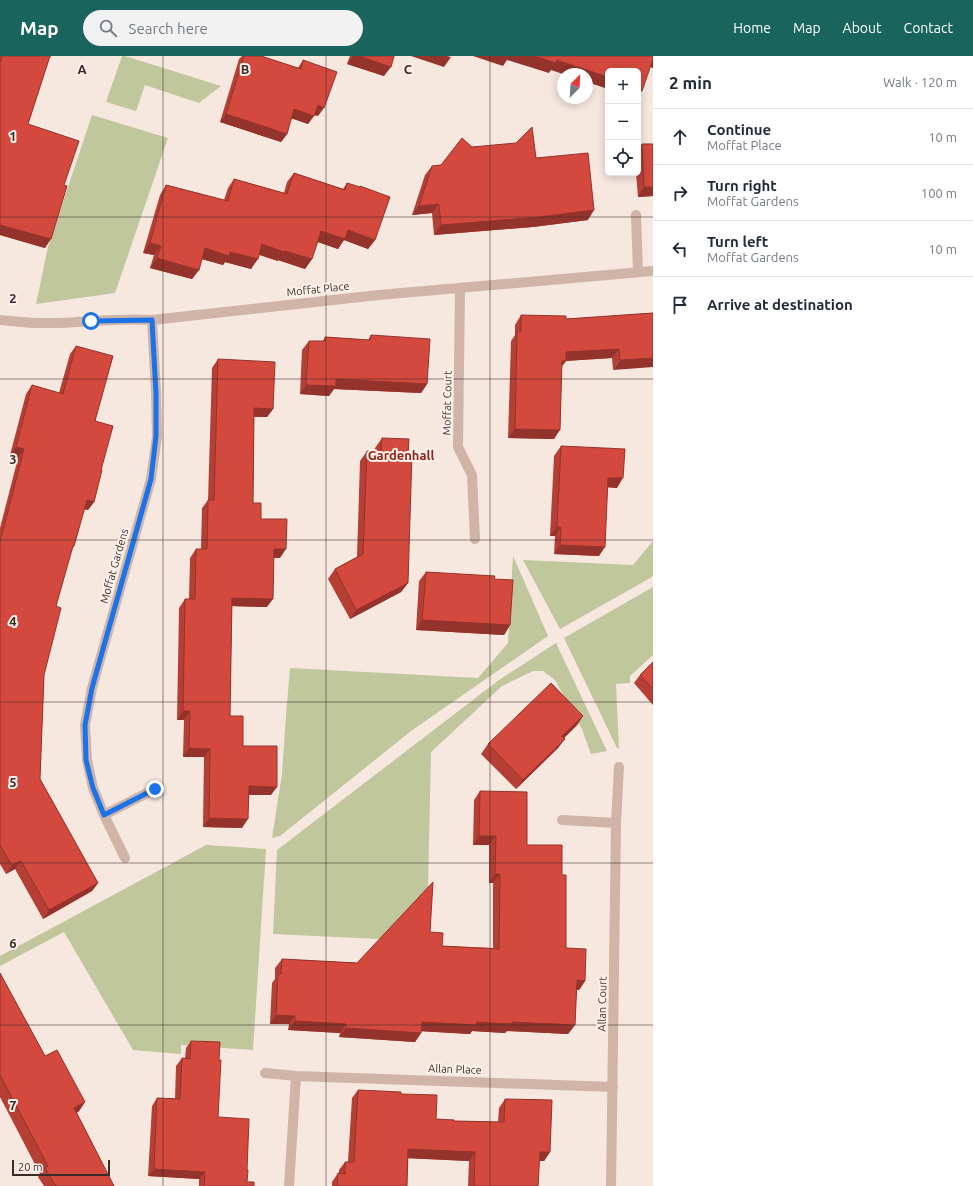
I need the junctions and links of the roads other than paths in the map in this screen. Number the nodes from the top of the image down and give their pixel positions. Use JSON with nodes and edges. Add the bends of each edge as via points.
{"nodes":[{"id":1,"x":636,"y":215,"type":"dead end"},
{"id":2,"x":653,"y":271,"type":"edge"},
{"id":3,"x":638,"y":272,"type":"junction"},
{"id":4,"x":460,"y":288,"type":"junction"},
{"id":5,"x":0,"y":320,"type":"edge"},
{"id":6,"x":152,"y":320,"type":"junction"},
{"id":7,"x":475,"y":539,"type":"dead end"},
{"id":8,"x":619,"y":767,"type":"dead end"},
{"id":9,"x":155,"y":789,"type":"dead end"},
{"id":10,"x":104,"y":815,"type":"junction"},
{"id":11,"x":562,"y":820,"type":"dead end"},
{"id":12,"x":616,"y":823,"type":"junction"},
{"id":13,"x":125,"y":858,"type":"dead end"},
{"id":14,"x":266,"y":1073,"type":"dead end"},
{"id":15,"x":296,"y":1076,"type":"junction"},
{"id":16,"x":613,"y":1087,"type":"junction"},
{"id":17,"x":289,"y":1186,"type":"edge"},
{"id":18,"x":611,"y":1186,"type":"edge"}],
"edges":[{"from":1,"to":3,"type":"street"},
{"from":2,"to":3,"type":"street","name":"Moffat Place"},
{"from":3,"to":4,"type":"street","name":"Moffat Place"},
{"from":4,"to":6,"type":"street","name":"Moffat Place","via":[[371,295]]},
{"from":4,"to":7,"type":"street","name":"Moffat Court","via":[[458,447],[472,476]]},
{"from":5,"to":6,"type":"street","name":"Moffat Place","via":[[40,323]]},
{"from":6,"to":10,"type":"street","name":"Moffat Gardens","via":[[156,436],[151,479],[92,688],[85,725],[86,760],[93,788]]},
{"from":8,"to":12,"type":"street","name":"Allan Court"},
{"from":9,"to":10,"type":"street"},
{"from":10,"to":13,"type":"street","name":"Moffat Gardens"},
{"from":11,"to":12,"type":"street"},
{"from":12,"to":16,"type":"street","name":"Allan Court"},
{"from":14,"to":15,"type":"street","name":"Allan Place"},
{"from":15,"to":16,"type":"street","name":"Allan Place"},
{"from":15,"to":17,"type":"street"},
{"from":16,"to":18,"type":"street","name":"Allan Court"}]}
